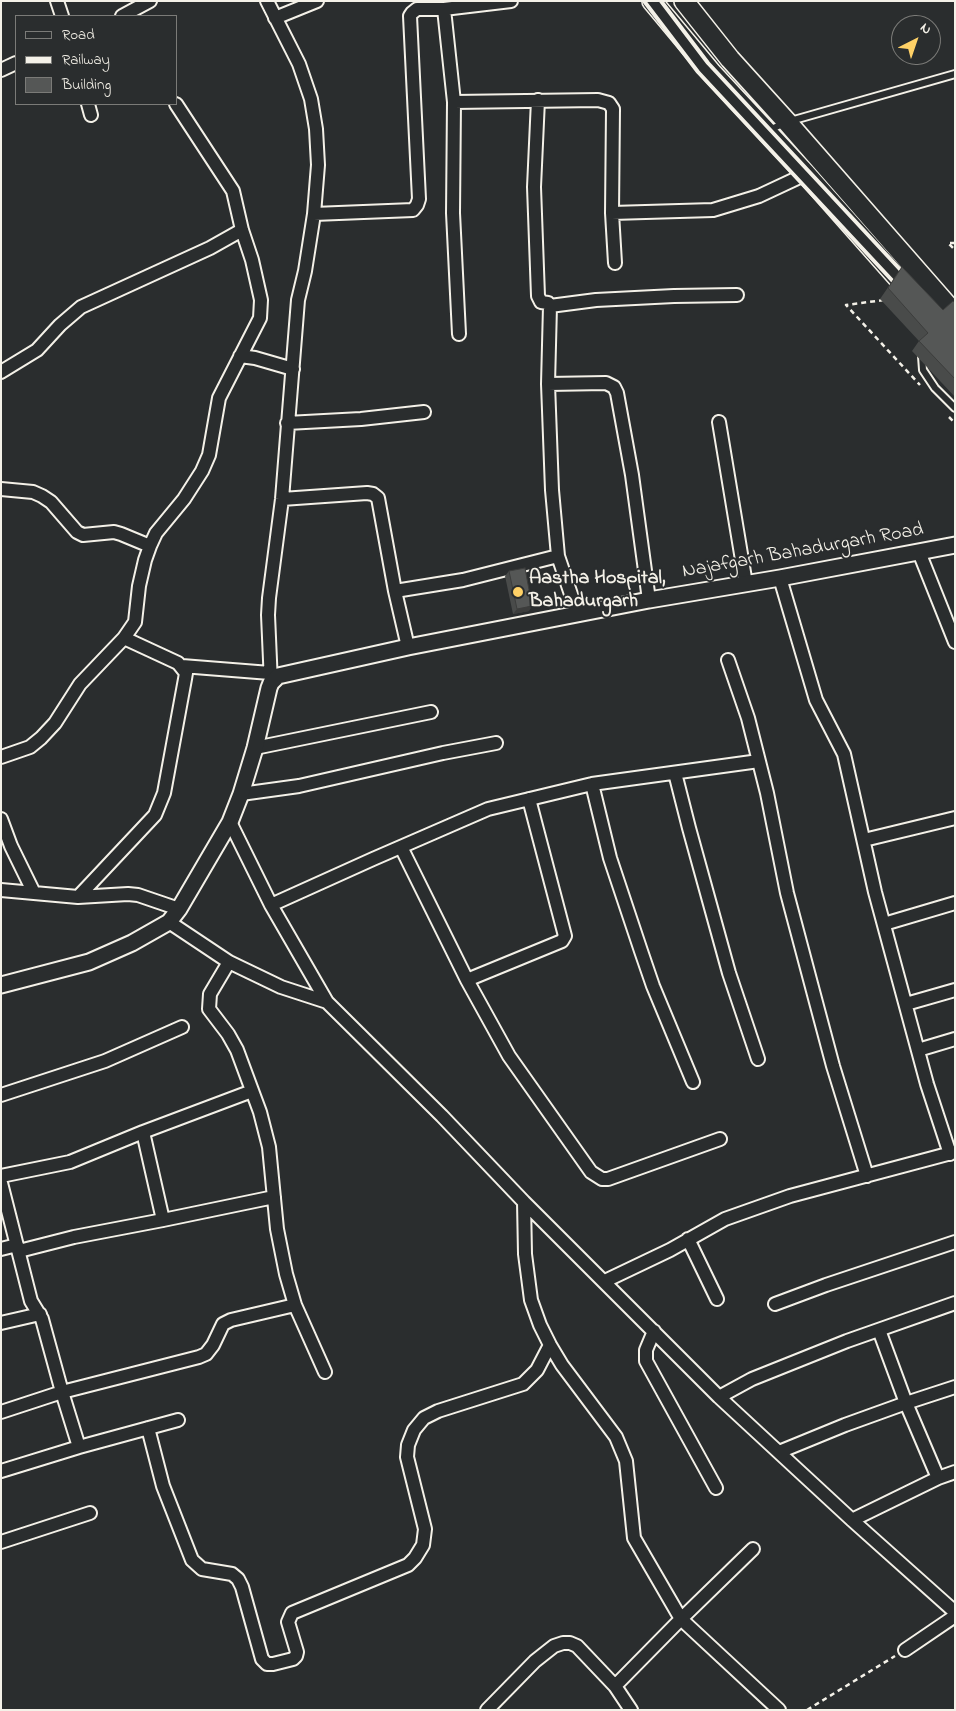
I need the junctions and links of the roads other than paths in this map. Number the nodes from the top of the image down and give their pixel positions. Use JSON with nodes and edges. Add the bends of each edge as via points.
{"nodes":[{"id":1,"x":57,"y":1,"type":"edge"},
{"id":2,"x":150,"y":1,"type":"edge"},
{"id":3,"x":267,"y":1,"type":"edge"},
{"id":4,"x":317,"y":1,"type":"edge"},
{"id":5,"x":511,"y":1,"type":"edge"},
{"id":6,"x":652,"y":1,"type":"edge"},
{"id":7,"x":684,"y":1,"type":"edge"},
{"id":8,"x":444,"y":9,"type":"junction"},
{"id":9,"x":62,"y":15,"type":"edge"},
{"id":10,"x":125,"y":15,"type":"edge"},
{"id":11,"x":275,"y":18,"type":"junction"},
{"id":12,"x":15,"y":63,"type":"edge"},
{"id":13,"x":1,"y":70,"type":"edge"},
{"id":14,"x":955,"y":74,"type":"edge"},
{"id":15,"x":538,"y":100,"type":"junction"},
{"id":16,"x":454,"y":102,"type":"junction"},
{"id":17,"x":177,"y":105,"type":"edge"},
{"id":18,"x":787,"y":122,"type":"junction"},
{"id":19,"x":765,"y":132,"type":"junction"},
{"id":20,"x":806,"y":174,"type":"junction"},
{"id":21,"x":612,"y":213,"type":"junction"},
{"id":22,"x":314,"y":214,"type":"junction"},
{"id":23,"x":242,"y":230,"type":"junction"},
{"id":24,"x":615,"y":263,"type":"dead end"},
{"id":25,"x":737,"y":295,"type":"dead end"},
{"id":26,"x":550,"y":306,"type":"junction"},
{"id":27,"x":924,"y":307,"type":"edge"},
{"id":28,"x":955,"y":314,"type":"edge"},
{"id":29,"x":460,"y":334,"type":"dead end"},
{"id":30,"x":922,"y":350,"type":"edge"},
{"id":31,"x":240,"y":356,"type":"junction"},
{"id":32,"x":293,"y":368,"type":"junction"},
{"id":33,"x":1,"y":372,"type":"edge"},
{"id":34,"x":548,"y":384,"type":"junction"},
{"id":35,"x":955,"y":408,"type":"edge"},
{"id":36,"x":424,"y":412,"type":"dead end"},
{"id":37,"x":720,"y":422,"type":"dead end"},
{"id":38,"x":288,"y":423,"type":"junction"},
{"id":39,"x":1,"y":489,"type":"edge"},
{"id":40,"x":282,"y":499,"type":"junction"},
{"id":41,"x":955,"y":545,"type":"edge"},
{"id":42,"x":150,"y":546,"type":"junction"},
{"id":43,"x":919,"y":552,"type":"junction"},
{"id":44,"x":558,"y":556,"type":"junction"},
{"id":45,"x":780,"y":578,"type":"junction"},
{"id":46,"x":746,"y":584,"type":"junction"},
{"id":47,"x":395,"y":591,"type":"junction"},
{"id":48,"x":649,"y":600,"type":"junction"},
{"id":49,"x":578,"y":614,"type":"junction"},
{"id":50,"x":124,"y":638,"type":"junction"},
{"id":51,"x":955,"y":642,"type":"edge"},
{"id":52,"x":408,"y":647,"type":"junction"},
{"id":53,"x":728,"y":660,"type":"dead end"},
{"id":54,"x":182,"y":666,"type":"junction"},
{"id":55,"x":270,"y":678,"type":"junction"},
{"id":56,"x":431,"y":712,"type":"dead end"},
{"id":57,"x":496,"y":743,"type":"dead end"},
{"id":58,"x":255,"y":748,"type":"junction"},
{"id":59,"x":2,"y":755,"type":"edge"},
{"id":60,"x":759,"y":761,"type":"junction"},
{"id":61,"x":675,"y":773,"type":"junction"},
{"id":62,"x":592,"y":784,"type":"junction"},
{"id":63,"x":241,"y":794,"type":"junction"},
{"id":64,"x":528,"y":799,"type":"junction"},
{"id":65,"x":955,"y":818,"type":"edge"},
{"id":66,"x":1,"y":820,"type":"edge"},
{"id":67,"x":230,"y":822,"type":"junction"},
{"id":68,"x":864,"y":840,"type":"junction"},
{"id":69,"x":401,"y":847,"type":"junction"},
{"id":70,"x":1,"y":890,"type":"edge"},
{"id":71,"x":34,"y":893,"type":"junction"},
{"id":72,"x":78,"y":897,"type":"junction"},
{"id":73,"x":955,"y":903,"type":"edge"},
{"id":74,"x":272,"y":905,"type":"junction"},
{"id":75,"x":179,"y":909,"type":"junction"},
{"id":76,"x":169,"y":922,"type":"junction"},
{"id":77,"x":884,"y":924,"type":"junction"},
{"id":78,"x":230,"y":962,"type":"junction"},
{"id":79,"x":467,"y":980,"type":"junction"},
{"id":80,"x":1,"y":985,"type":"edge"},
{"id":81,"x":955,"y":990,"type":"edge"},
{"id":82,"x":327,"y":1002,"type":"junction"},
{"id":83,"x":906,"y":1004,"type":"junction"},
{"id":84,"x":182,"y":1027,"type":"dead end"},
{"id":85,"x":955,"y":1039,"type":"edge"},
{"id":86,"x":918,"y":1050,"type":"junction"},
{"id":87,"x":758,"y":1058,"type":"dead end"},
{"id":88,"x":693,"y":1082,"type":"dead end"},
{"id":89,"x":252,"y":1091,"type":"junction"},
{"id":90,"x":1,"y":1096,"type":"edge"},
{"id":91,"x":143,"y":1132,"type":"junction"},
{"id":92,"x":720,"y":1139,"type":"dead end"},
{"id":93,"x":952,"y":1153,"type":"edge"},
{"id":94,"x":1,"y":1176,"type":"edge"},
{"id":95,"x":867,"y":1176,"type":"junction"},
{"id":96,"x":1,"y":1183,"type":"edge"},
{"id":97,"x":274,"y":1197,"type":"junction"},
{"id":98,"x":524,"y":1202,"type":"junction"},
{"id":99,"x":163,"y":1220,"type":"junction"},
{"id":100,"x":688,"y":1240,"type":"junction"},
{"id":101,"x":955,"y":1242,"type":"edge"},
{"id":102,"x":18,"y":1248,"type":"junction"},
{"id":103,"x":1,"y":1249,"type":"edge"},
{"id":104,"x":605,"y":1281,"type":"junction"},
{"id":105,"x":717,"y":1299,"type":"dead end"},
{"id":106,"x":775,"y":1304,"type":"dead end"},
{"id":107,"x":955,"y":1304,"type":"edge"},
{"id":108,"x":295,"y":1305,"type":"junction"},
{"id":109,"x":40,"y":1314,"type":"junction"},
{"id":110,"x":1,"y":1323,"type":"edge"},
{"id":111,"x":880,"y":1330,"type":"junction"},
{"id":112,"x":654,"y":1331,"type":"junction"},
{"id":113,"x":550,"y":1345,"type":"junction"},
{"id":114,"x":324,"y":1372,"type":"dead end"},
{"id":115,"x":955,"y":1387,"type":"edge"},
{"id":116,"x":62,"y":1392,"type":"junction"},
{"id":117,"x":719,"y":1397,"type":"junction"},
{"id":118,"x":906,"y":1403,"type":"junction"},
{"id":119,"x":1,"y":1412,"type":"edge"},
{"id":120,"x":178,"y":1420,"type":"dead end"},
{"id":121,"x":148,"y":1428,"type":"junction"},
{"id":122,"x":80,"y":1447,"type":"junction"},
{"id":123,"x":779,"y":1452,"type":"junction"},
{"id":124,"x":1,"y":1471,"type":"edge"},
{"id":125,"x":955,"y":1472,"type":"edge"},
{"id":126,"x":938,"y":1478,"type":"junction"},
{"id":127,"x":716,"y":1488,"type":"dead end"},
{"id":128,"x":90,"y":1513,"type":"dead end"},
{"id":129,"x":852,"y":1520,"type":"junction"},
{"id":130,"x":1,"y":1542,"type":"edge"},
{"id":131,"x":753,"y":1550,"type":"dead end"},
{"id":132,"x":955,"y":1612,"type":"edge"},
{"id":133,"x":955,"y":1616,"type":"edge"},
{"id":134,"x":681,"y":1619,"type":"junction"},
{"id":135,"x":905,"y":1650,"type":"road end"},
{"id":136,"x":615,"y":1686,"type":"junction"},
{"id":137,"x":487,"y":1710,"type":"edge"},
{"id":138,"x":632,"y":1710,"type":"edge"},
{"id":139,"x":779,"y":1710,"type":"edge"}],
"edges":[{"from":1,"to":9,"type":"street"},
{"from":2,"to":10,"type":"street"},
{"from":3,"to":11,"type":"street"},
{"from":4,"to":11,"type":"street"},
{"from":5,"to":8,"type":"street"},
{"from":6,"to":19,"type":"main road"},
{"from":7,"to":18,"type":"main road","via":[[730,60]]},
{"from":8,"to":16,"type":"street"},
{"from":8,"to":22,"type":"street","via":[[417,9],[410,16],[417,206],[413,210]]},
{"from":11,"to":22,"type":"street","via":[[299,64],[311,99],[318,164]]},
{"from":12,"to":13,"type":"street"},
{"from":14,"to":18,"type":"lane"},
{"from":15,"to":16,"type":"street"},
{"from":15,"to":21,"type":"street","via":[[598,100],[609,103],[613,109]]},
{"from":15,"to":26,"type":"street","via":[[534,187],[538,296],[541,302]]},
{"from":16,"to":29,"type":"street","via":[[453,212]]},
{"from":17,"to":23,"type":"street","via":[[233,191]]},
{"from":18,"to":19,"type":"lane"},
{"from":18,"to":28,"type":"main road"},
{"from":19,"to":20,"type":"main road"},
{"from":20,"to":21,"type":"street","via":[[759,196],[712,210]]},
{"from":20,"to":27,"type":"main road"},
{"from":21,"to":24,"type":"street"},
{"from":22,"to":32,"type":"street","via":[[298,300]]},
{"from":23,"to":31,"type":"street","via":[[252,260],[261,311]]},
{"from":23,"to":33,"type":"street","via":[[81,307],[37,350]]},
{"from":25,"to":26,"type":"street","via":[[596,300]]},
{"from":26,"to":34,"type":"street"},
{"from":30,"to":35,"type":"lane","via":[[923,370]]},
{"from":31,"to":32,"type":"street"},
{"from":31,"to":42,"type":"street","via":[[219,398],[209,455],[202,471]]},
{"from":32,"to":38,"type":"street"},
{"from":34,"to":44,"type":"street"},
{"from":34,"to":48,"type":"street","via":[[606,383],[617,393]]},
{"from":36,"to":38,"type":"street"},
{"from":37,"to":46,"type":"street"},
{"from":38,"to":40,"type":"street"},
{"from":39,"to":42,"type":"street","via":[[42,496],[83,535],[114,532]]},
{"from":40,"to":47,"type":"street","via":[[367,493],[378,498]]},
{"from":40,"to":55,"type":"street","via":[[268,615]]},
{"from":41,"to":43,"type":"street","name":"Najafgarh Bahadurgarh Road"},
{"from":42,"to":50,"type":"street","via":[[134,622]]},
{"from":43,"to":45,"type":"street","name":"Najafgarh Bahadurgarh Road"},
{"from":43,"to":51,"type":"street"},
{"from":44,"to":47,"type":"street","via":[[463,580]]},
{"from":44,"to":49,"type":"street"},
{"from":45,"to":46,"type":"street","name":"Najafgarh Bahadurgarh Road"},
{"from":45,"to":68,"type":"street","via":[[816,700],[844,754]]},
{"from":46,"to":48,"type":"street","name":"Najafgarh Bahadurgarh Road"},
{"from":47,"to":52,"type":"street"},
{"from":48,"to":49,"type":"street","name":"Najafgarh Bahadurgarh Road"},
{"from":49,"to":52,"type":"street","name":"Najafgarh Bahadurgarh Road"},
{"from":50,"to":54,"type":"street"},
{"from":50,"to":59,"type":"street","via":[[80,684],[55,723],[41,738],[30,747]]},
{"from":52,"to":55,"type":"street","name":"Najafgarh Bahadurgarh Road"},
{"from":53,"to":60,"type":"street"},
{"from":54,"to":55,"type":"street"},
{"from":54,"to":72,"type":"street","via":[[186,674],[164,793],[155,816]]},
{"from":55,"to":58,"type":"street"},
{"from":56,"to":58,"type":"street"},
{"from":57,"to":63,"type":"street","via":[[299,786]]},
{"from":58,"to":63,"type":"street"},
{"from":60,"to":61,"type":"street"},
{"from":60,"to":95,"type":"street","via":[[801,948]]},
{"from":61,"to":62,"type":"street"},
{"from":61,"to":87,"type":"street","via":[[729,973]]},
{"from":62,"to":64,"type":"street"},
{"from":62,"to":88,"type":"street","via":[[610,858],[641,951]]},
{"from":63,"to":67,"type":"street"},
{"from":64,"to":69,"type":"street","via":[[472,815]]},
{"from":64,"to":79,"type":"street","via":[[565,936],[562,941]]},
{"from":65,"to":68,"type":"street"},
{"from":66,"to":71,"type":"street"},
{"from":67,"to":74,"type":"street"},
{"from":67,"to":75,"type":"street"},
{"from":68,"to":77,"type":"street"},
{"from":69,"to":74,"type":"street"},
{"from":69,"to":79,"type":"street"},
{"from":70,"to":71,"type":"street"},
{"from":71,"to":72,"type":"street"},
{"from":72,"to":75,"type":"street","via":[[138,895]]},
{"from":73,"to":77,"type":"street"},
{"from":74,"to":82,"type":"street"},
{"from":75,"to":76,"type":"street"},
{"from":76,"to":78,"type":"street"},
{"from":76,"to":80,"type":"street","via":[[89,962]]},
{"from":77,"to":83,"type":"street"},
{"from":78,"to":82,"type":"street","via":[[281,987]]},
{"from":78,"to":89,"type":"street","via":[[210,994],[209,1009],[237,1050]]},
{"from":79,"to":92,"type":"street","via":[[509,1056],[591,1172],[602,1179]]},
{"from":81,"to":83,"type":"street"},
{"from":82,"to":98,"type":"street"},
{"from":83,"to":86,"type":"street"},
{"from":84,"to":90,"type":"street","via":[[105,1061]]},
{"from":85,"to":86,"type":"street"},
{"from":86,"to":93,"type":"street"},
{"from":89,"to":91,"type":"street"},
{"from":89,"to":97,"type":"street","via":[[269,1147]]},
{"from":91,"to":94,"type":"street","via":[[70,1162]]},
{"from":91,"to":99,"type":"street"},
{"from":93,"to":95,"type":"street"},
{"from":95,"to":100,"type":"street","via":[[740,1213]]},
{"from":96,"to":102,"type":"street"},
{"from":97,"to":99,"type":"street"},
{"from":97,"to":108,"type":"street","via":[[280,1247]]},
{"from":98,"to":104,"type":"street"},
{"from":98,"to":113,"type":"street","via":[[525,1254],[532,1300]]},
{"from":99,"to":102,"type":"street"},
{"from":100,"to":104,"type":"street"},
{"from":100,"to":105,"type":"street"},
{"from":101,"to":106,"type":"street"},
{"from":102,"to":103,"type":"street"},
{"from":102,"to":109,"type":"street","via":[[33,1305]]},
{"from":104,"to":112,"type":"street"},
{"from":107,"to":111,"type":"street"},
{"from":108,"to":114,"type":"street"},
{"from":108,"to":116,"type":"street","via":[[223,1324],[213,1345],[199,1357]]},
{"from":109,"to":110,"type":"street"},
{"from":109,"to":116,"type":"street"},
{"from":111,"to":117,"type":"street","via":[[752,1379]]},
{"from":111,"to":118,"type":"street"},
{"from":112,"to":117,"type":"street"},
{"from":112,"to":127,"type":"street","via":[[646,1350],[646,1361]]},
{"from":113,"to":121,"type":"street","via":[[537,1370],[523,1384],[424,1418],[414,1430],[407,1457],[425,1529],[423,1545],[408,1564],[292,1613],[288,1622],[296,1656],[273,1664],[262,1659],[238,1579],[232,1574],[202,1569],[192,1560],[163,1486]]},
{"from":113,"to":134,"type":"street","via":[[616,1437],[626,1461],[634,1538]]},
{"from":115,"to":118,"type":"street"},
{"from":116,"to":119,"type":"street"},
{"from":116,"to":122,"type":"street"},
{"from":117,"to":123,"type":"street"},
{"from":118,"to":123,"type":"street"},
{"from":118,"to":126,"type":"street"},
{"from":120,"to":121,"type":"street"},
{"from":121,"to":122,"type":"street"},
{"from":122,"to":124,"type":"street"},
{"from":123,"to":129,"type":"street"},
{"from":125,"to":126,"type":"street"},
{"from":126,"to":129,"type":"street"},
{"from":128,"to":130,"type":"street"},
{"from":129,"to":132,"type":"street"},
{"from":131,"to":134,"type":"street"},
{"from":133,"to":135,"type":"street"},
{"from":134,"to":136,"type":"street"},
{"from":134,"to":139,"type":"street"},
{"from":136,"to":137,"type":"street","via":[[577,1646],[563,1643],[535,1660]]},
{"from":136,"to":138,"type":"street"}]}
